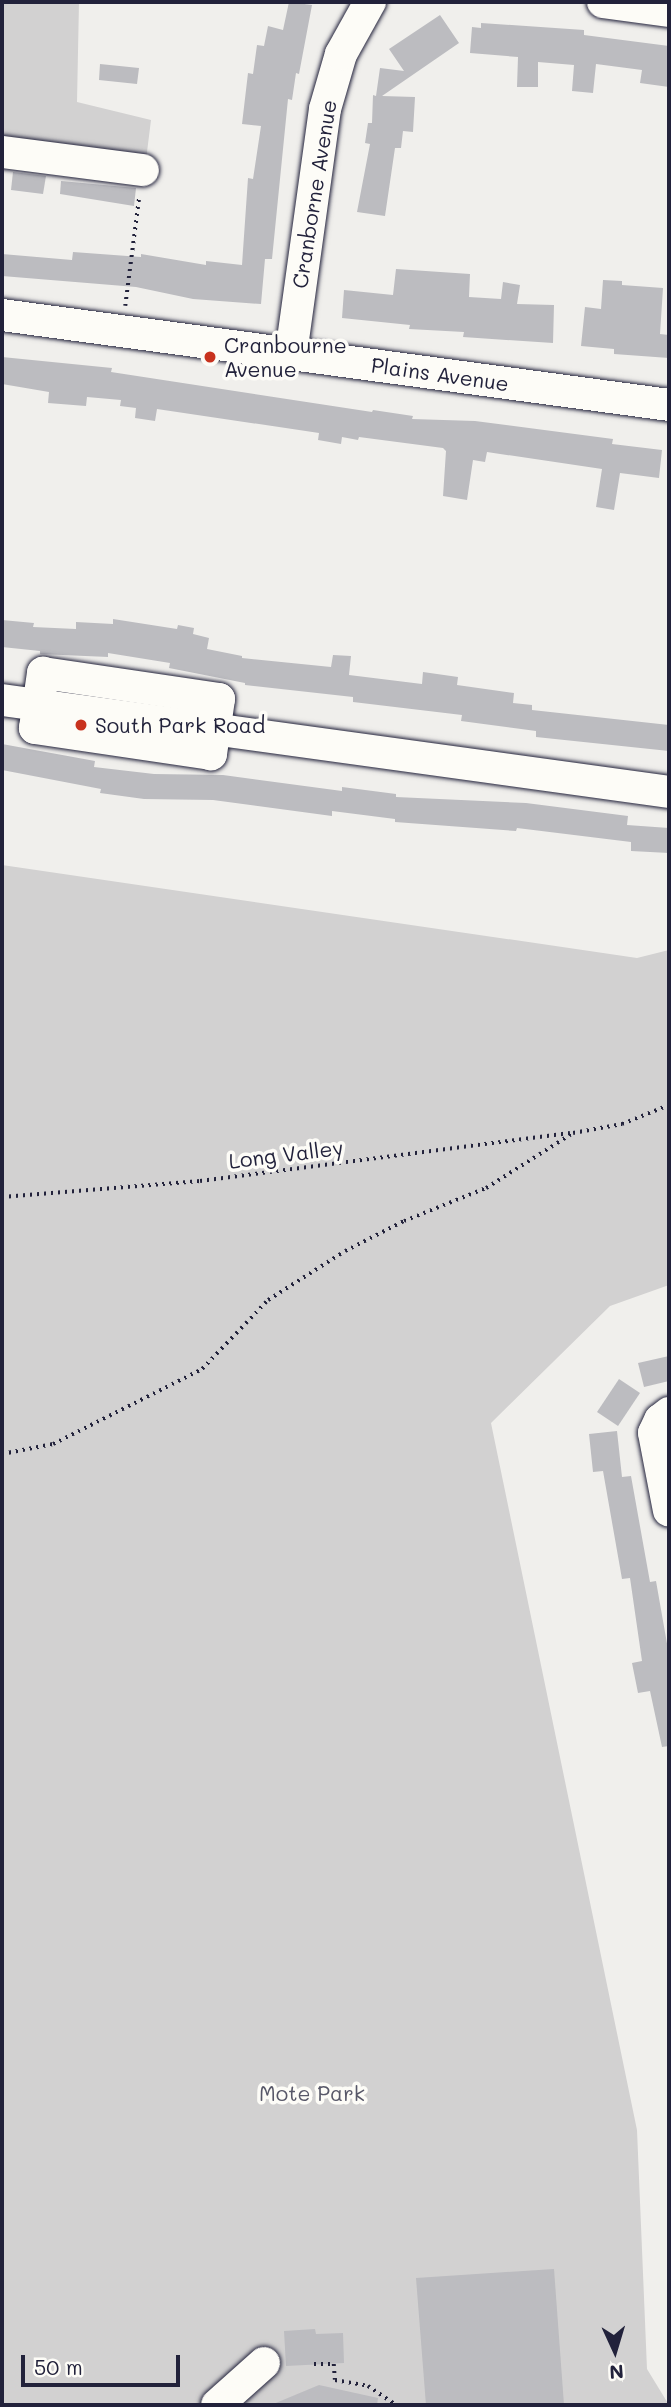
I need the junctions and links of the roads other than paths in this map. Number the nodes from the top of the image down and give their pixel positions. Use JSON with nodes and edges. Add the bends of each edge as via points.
{"nodes":[{"id":1,"x":370,"y":2,"type":"edge"},
{"id":2,"x":603,"y":2,"type":"edge"},
{"id":3,"x":669,"y":11,"type":"edge"},
{"id":4,"x":2,"y":152,"type":"edge"},
{"id":5,"x":143,"y":170,"type":"road end"},
{"id":6,"x":2,"y":315,"type":"edge"},
{"id":7,"x":291,"y":354,"type":"junction"},
{"id":8,"x":669,"y":405,"type":"edge"},
{"id":9,"x":2,"y":700,"type":"edge"},
{"id":10,"x":669,"y":792,"type":"edge"},
{"id":11,"x":669,"y":1413,"type":"edge"},
{"id":12,"x":669,"y":1511,"type":"edge"},
{"id":13,"x":264,"y":2363,"type":"dead end"},
{"id":14,"x":216,"y":2405,"type":"edge"}],
"edges":[{"from":1,"to":7,"type":"street","name":"Cranborne Avenue","via":[[341,54],[325,109]]},
{"from":2,"to":3,"type":"street"},
{"from":4,"to":5,"type":"street"},
{"from":6,"to":7,"type":"street","name":"Plains Avenue"},
{"from":7,"to":8,"type":"street","name":"Plains Avenue"},
{"from":9,"to":10,"type":"street"},
{"from":11,"to":12,"type":"street","via":[[655,1426],[654,1440]]},
{"from":13,"to":14,"type":"street"}]}
